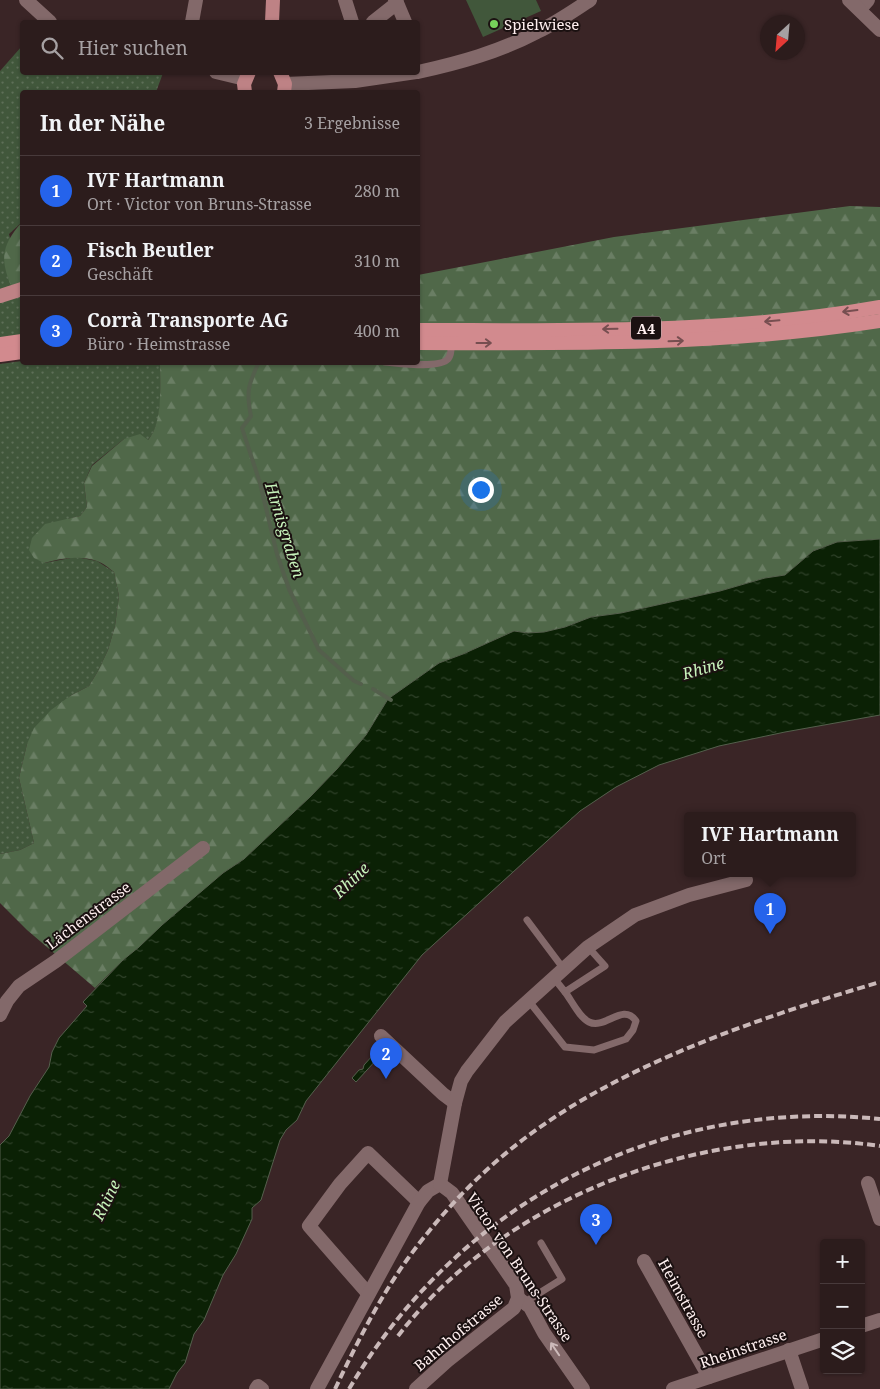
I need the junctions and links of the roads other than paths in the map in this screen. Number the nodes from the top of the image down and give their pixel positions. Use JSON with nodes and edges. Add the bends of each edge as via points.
{"nodes":[{"id":1,"x":26,"y":0,"type":"edge"},
{"id":2,"x":196,"y":0,"type":"edge"},
{"id":3,"x":273,"y":0,"type":"edge"},
{"id":4,"x":345,"y":0,"type":"edge"},
{"id":5,"x":590,"y":0,"type":"edge"},
{"id":6,"x":849,"y":0,"type":"edge"},
{"id":7,"x":396,"y":2,"type":"edge"},
{"id":8,"x":864,"y":5,"type":"edge"},
{"id":9,"x":48,"y":20,"type":"edge"},
{"id":10,"x":192,"y":20,"type":"edge"},
{"id":11,"x":272,"y":20,"type":"edge"},
{"id":12,"x":351,"y":20,"type":"edge"},
{"id":13,"x":375,"y":20,"type":"edge"},
{"id":14,"x":405,"y":20,"type":"edge"},
{"id":15,"x":880,"y":30,"type":"edge"},
{"id":16,"x":420,"y":71,"type":"edge"},
{"id":17,"x":225,"y":75,"type":"edge"},
{"id":18,"x":380,"y":75,"type":"edge"},
{"id":19,"x":355,"y":77,"type":"edge"},
{"id":20,"x":246,"y":82,"type":"edge"},
{"id":21,"x":283,"y":83,"type":"edge"},
{"id":22,"x":20,"y":289,"type":"edge"},
{"id":23,"x":0,"y":296,"type":"edge"},
{"id":24,"x":880,"y":306,"type":"edge"},
{"id":25,"x":880,"y":321,"type":"edge"},
{"id":26,"x":420,"y":330,"type":"edge"},
{"id":27,"x":20,"y":341,"type":"edge"},
{"id":28,"x":420,"y":343,"type":"edge"},
{"id":29,"x":451,"y":343,"type":"junction"},
{"id":30,"x":0,"y":344,"type":"edge"},
{"id":31,"x":20,"y":352,"type":"edge"},
{"id":32,"x":0,"y":355,"type":"edge"},
{"id":33,"x":420,"y":363,"type":"edge"},
{"id":34,"x":203,"y":848,"type":"dead end"},
{"id":35,"x":746,"y":880,"type":"dead end"},
{"id":36,"x":527,"y":920,"type":"dead end"},
{"id":37,"x":588,"y":947,"type":"junction"},
{"id":38,"x":558,"y":973,"type":"junction"},
{"id":39,"x":565,"y":992,"type":"junction"},
{"id":40,"x":528,"y":1000,"type":"junction"},
{"id":41,"x":0,"y":1015,"type":"edge"},
{"id":42,"x":381,"y":1036,"type":"dead end"},
{"id":43,"x":456,"y":1103,"type":"junction"},
{"id":44,"x":868,"y":1183,"type":"dead end"},
{"id":45,"x":440,"y":1184,"type":"junction"},
{"id":46,"x":419,"y":1202,"type":"junction"},
{"id":47,"x":880,"y":1219,"type":"edge"},
{"id":48,"x":541,"y":1244,"type":"dead end"},
{"id":49,"x":644,"y":1261,"type":"dead end"},
{"id":50,"x":369,"y":1293,"type":"junction"},
{"id":51,"x":522,"y":1300,"type":"junction"},
{"id":52,"x":880,"y":1320,"type":"edge"},
{"id":53,"x":865,"y":1325,"type":"edge"},
{"id":54,"x":820,"y":1339,"type":"edge"},
{"id":55,"x":789,"y":1350,"type":"junction"},
{"id":56,"x":709,"y":1377,"type":"junction"},
{"id":57,"x":256,"y":1389,"type":"edge"},
{"id":58,"x":262,"y":1389,"type":"edge"},
{"id":59,"x":317,"y":1389,"type":"edge"},
{"id":60,"x":416,"y":1389,"type":"edge"},
{"id":61,"x":583,"y":1389,"type":"edge"},
{"id":62,"x":673,"y":1389,"type":"edge"},
{"id":63,"x":802,"y":1389,"type":"edge"}],
"edges":[{"from":1,"to":9,"type":"street"},
{"from":2,"to":10,"type":"street"},
{"from":3,"to":11,"type":"main road"},
{"from":4,"to":12,"type":"street"},
{"from":5,"to":16,"type":"street","via":[[515,43]]},
{"from":6,"to":8,"type":"street"},
{"from":7,"to":13,"type":"street"},
{"from":7,"to":14,"type":"street"},
{"from":8,"to":15,"type":"street"},
{"from":17,"to":20,"type":"street"},
{"from":18,"to":19,"type":"street"},
{"from":19,"to":21,"type":"street"},
{"from":22,"to":23,"type":"main road"},
{"from":24,"to":26,"type":"highway","number":"A4","one_way":true,"via":[[796,318],[675,328]]},
{"from":29,"to":25,"type":"highway","number":"A4","one_way":true,"via":[[724,339]]},
{"from":27,"to":30,"type":"highway"},
{"from":28,"to":29,"type":"highway","number":"A4"},
{"from":29,"to":33,"type":"lane","via":[[450,356],[444,362]]},
{"from":31,"to":32,"type":"highway"},
{"from":34,"to":41,"type":"street","name":"Lächenstrasse","via":[[19,986]]},
{"from":35,"to":37,"type":"street","via":[[689,895],[635,915]]},
{"from":36,"to":38,"type":"lane"},
{"from":37,"to":38,"type":"street"},
{"from":37,"to":39,"type":"lane","via":[[605,966]]},
{"from":38,"to":39,"type":"lane"},
{"from":38,"to":40,"type":"street"},
{"from":39,"to":40,"type":"lane","via":[[584,1019],[592,1024],[624,1013],[636,1020],[633,1030],[626,1039],[594,1050],[565,1047]]},
{"from":40,"to":43,"type":"street","via":[[505,1022],[467,1071]]},
{"from":42,"to":43,"type":"street"},
{"from":43,"to":45,"type":"street"},
{"from":44,"to":47,"type":"street"},
{"from":45,"to":46,"type":"street"},
{"from":45,"to":51,"type":"street","name":"Victor von Bruns-Strasse","via":[[452,1194],[516,1285]]},
{"from":46,"to":50,"type":"street"},
{"from":46,"to":50,"type":"street","via":[[368,1153],[309,1226]]},
{"from":48,"to":51,"type":"lane","via":[[562,1279]]},
{"from":49,"to":56,"type":"street","name":"Heimstrasse"},
{"from":50,"to":59,"type":"street"},
{"from":51,"to":60,"type":"street","name":"Bahnhofstrasse"},
{"from":61,"to":51,"type":"street","name":"Victor von Bruns-Strasse","one_way":true,"via":[[530,1307]]},
{"from":52,"to":53,"type":"street"},
{"from":54,"to":55,"type":"street","name":"Rheinstrasse"},
{"from":55,"to":56,"type":"street","name":"Rheinstrasse"},
{"from":55,"to":63,"type":"street"},
{"from":56,"to":62,"type":"street","name":"Rheinstrasse"},
{"from":57,"to":58,"type":"street","via":[[258,1386]]}]}
